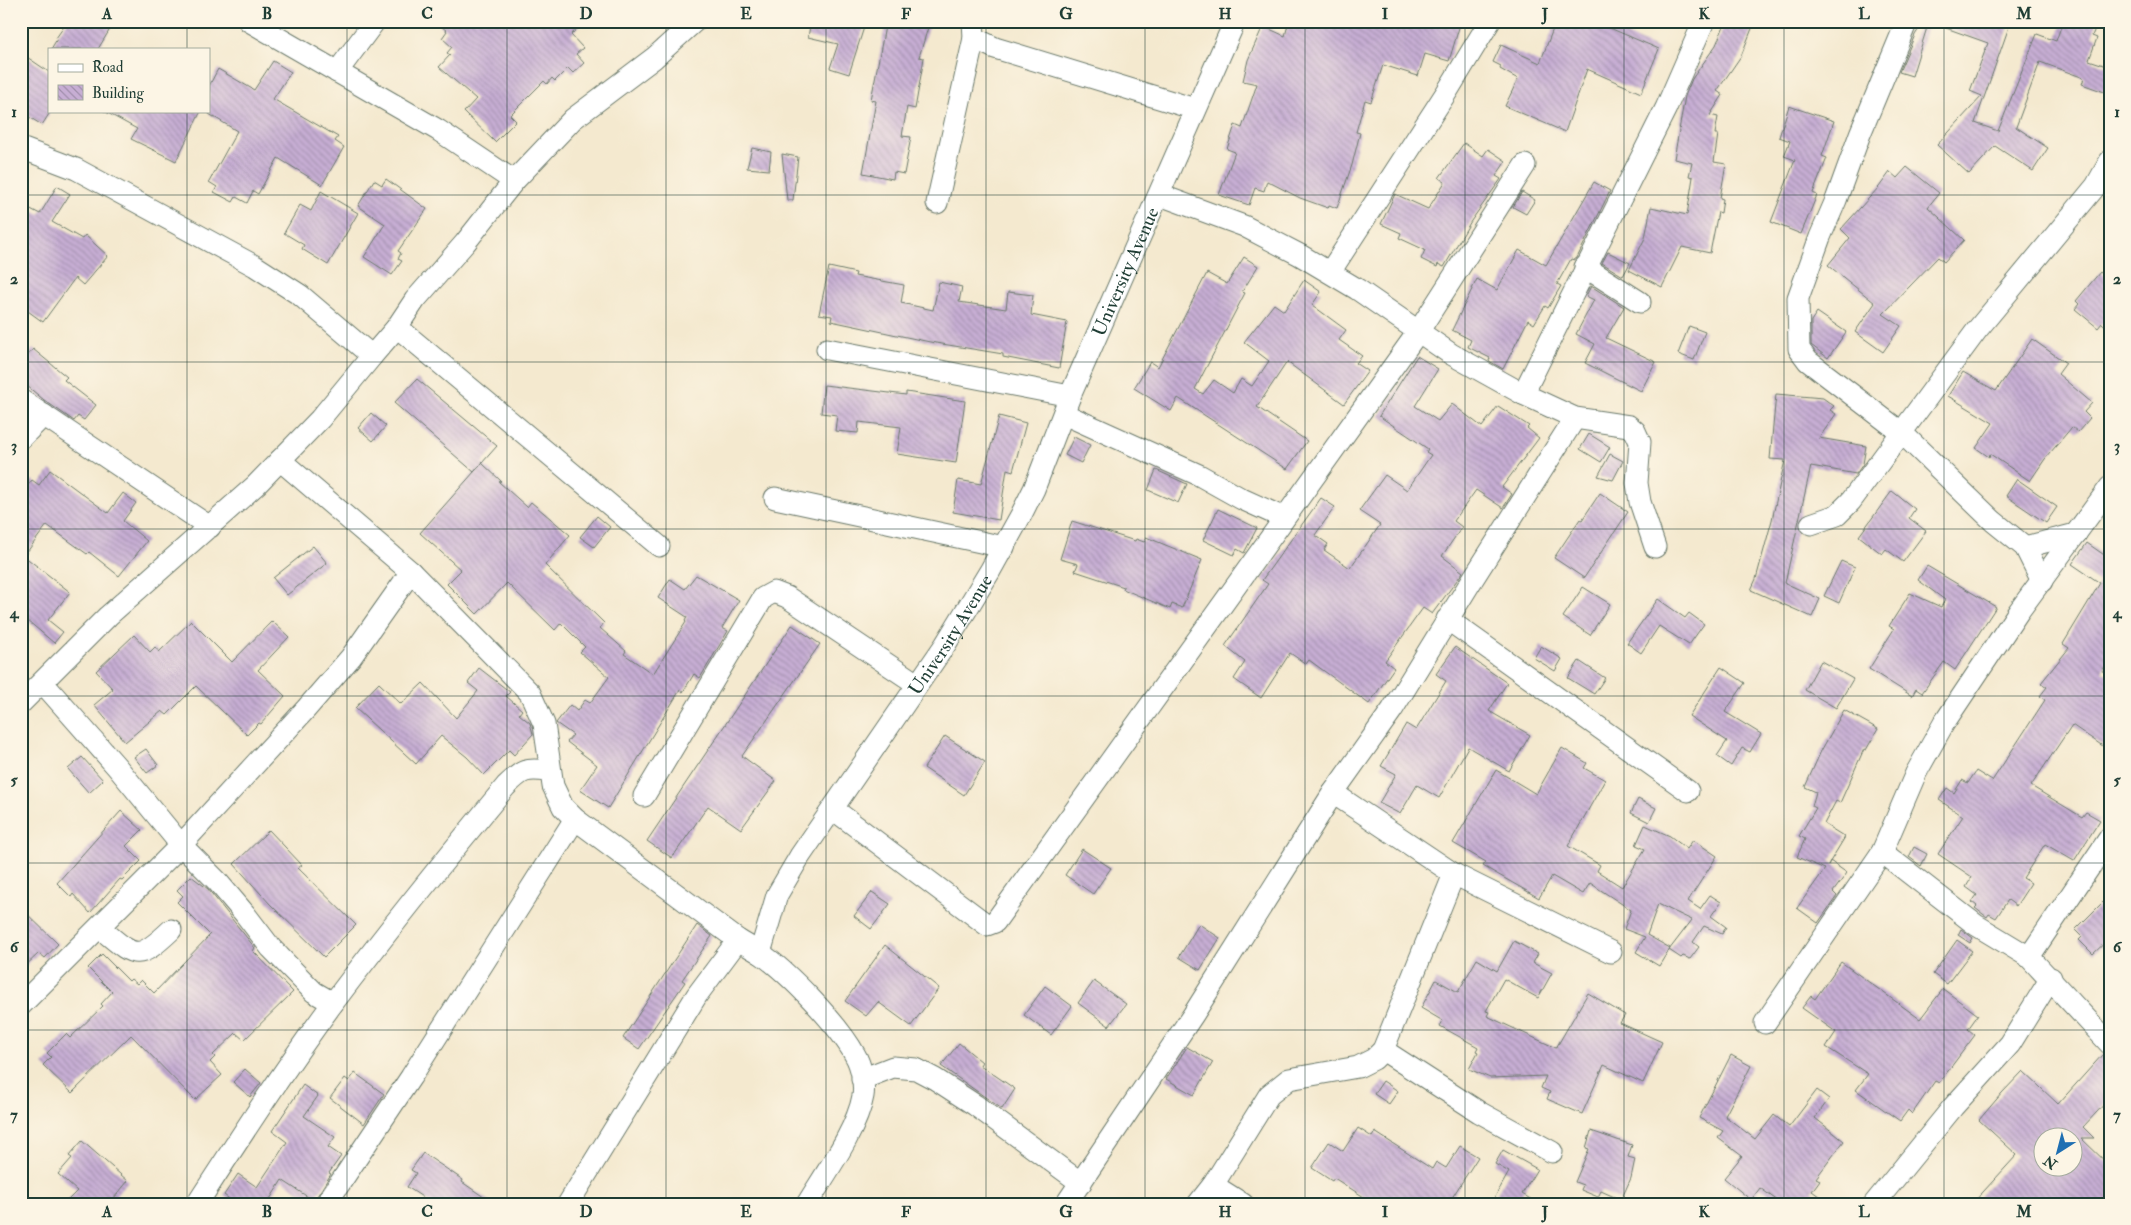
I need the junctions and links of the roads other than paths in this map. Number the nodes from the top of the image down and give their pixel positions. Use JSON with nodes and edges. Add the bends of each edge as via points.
{"nodes":[{"id":1,"x":249,"y":21,"type":"edge"},
{"id":2,"x":375,"y":21,"type":"edge"},
{"id":3,"x":695,"y":21,"type":"edge"},
{"id":4,"x":1235,"y":21,"type":"edge"},
{"id":5,"x":1490,"y":21,"type":"edge"},
{"id":6,"x":1704,"y":21,"type":"edge"},
{"id":7,"x":1907,"y":21,"type":"edge"},
{"id":8,"x":974,"y":30,"type":"edge"},
{"id":9,"x":338,"y":72,"type":"junction"},
{"id":10,"x":1196,"y":109,"type":"junction"},
{"id":11,"x":21,"y":148,"type":"edge"},
{"id":12,"x":2110,"y":161,"type":"edge"},
{"id":13,"x":1525,"y":165,"type":"dead end"},
{"id":14,"x":514,"y":181,"type":"junction"},
{"id":15,"x":1160,"y":195,"type":"junction"},
{"id":16,"x":937,"y":203,"type":"dead end"},
{"id":17,"x":1585,"y":267,"type":"junction"},
{"id":18,"x":1330,"y":272,"type":"junction"},
{"id":19,"x":1640,"y":302,"type":"dead end"},
{"id":20,"x":397,"y":327,"type":"junction"},
{"id":21,"x":1418,"y":332,"type":"junction"},
{"id":22,"x":827,"y":348,"type":"dead end"},
{"id":23,"x":372,"y":356,"type":"junction"},
{"id":24,"x":1523,"y":394,"type":"junction"},
{"id":25,"x":21,"y":400,"type":"edge"},
{"id":26,"x":1067,"y":405,"type":"junction"},
{"id":27,"x":44,"y":415,"type":"junction"},
{"id":28,"x":1575,"y":418,"type":"junction"},
{"id":29,"x":1902,"y":433,"type":"junction"},
{"id":30,"x":21,"y":438,"type":"edge"},
{"id":31,"x":280,"y":460,"type":"junction"},
{"id":32,"x":2110,"y":487,"type":"edge"},
{"id":33,"x":775,"y":498,"type":"dead end"},
{"id":34,"x":1284,"y":518,"type":"junction"},
{"id":35,"x":1811,"y":524,"type":"dead end"},
{"id":36,"x":210,"y":527,"type":"junction"},
{"id":37,"x":2076,"y":534,"type":"junction"},
{"id":38,"x":659,"y":546,"type":"dead end"},
{"id":39,"x":1004,"y":546,"type":"junction"},
{"id":40,"x":1655,"y":547,"type":"dead end"},
{"id":41,"x":2025,"y":547,"type":"junction"},
{"id":42,"x":411,"y":572,"type":"junction"},
{"id":43,"x":2042,"y":581,"type":"junction"},
{"id":44,"x":1447,"y":620,"type":"junction"},
{"id":45,"x":43,"y":683,"type":"junction"},
{"id":46,"x":917,"y":684,"type":"junction"},
{"id":47,"x":21,"y":704,"type":"edge"},
{"id":48,"x":550,"y":771,"type":"junction"},
{"id":49,"x":1688,"y":791,"type":"dead end"},
{"id":50,"x":1333,"y":793,"type":"junction"},
{"id":51,"x":644,"y":796,"type":"dead end"},
{"id":52,"x":833,"y":809,"type":"junction"},
{"id":53,"x":575,"y":819,"type":"junction"},
{"id":54,"x":2110,"y":837,"type":"edge"},
{"id":55,"x":181,"y":845,"type":"junction"},
{"id":56,"x":1882,"y":852,"type":"junction"},
{"id":57,"x":1454,"y":874,"type":"junction"},
{"id":58,"x":100,"y":928,"type":"junction"},
{"id":59,"x":170,"y":930,"type":"dead end"},
{"id":60,"x":738,"y":940,"type":"junction"},
{"id":61,"x":1611,"y":952,"type":"dead end"},
{"id":62,"x":760,"y":953,"type":"junction"},
{"id":63,"x":2029,"y":957,"type":"junction"},
{"id":64,"x":2050,"y":978,"type":"junction"},
{"id":65,"x":333,"y":1003,"type":"junction"},
{"id":66,"x":21,"y":1005,"type":"edge"},
{"id":67,"x":1765,"y":1023,"type":"dead end"},
{"id":68,"x":2110,"y":1044,"type":"edge"},
{"id":69,"x":1383,"y":1050,"type":"junction"},
{"id":70,"x":862,"y":1079,"type":"junction"},
{"id":71,"x":1552,"y":1152,"type":"dead end"},
{"id":72,"x":1080,"y":1183,"type":"junction"},
{"id":73,"x":1212,"y":1185,"type":"junction"},
{"id":74,"x":197,"y":1204,"type":"edge"},
{"id":75,"x":326,"y":1204,"type":"edge"},
{"id":76,"x":568,"y":1204,"type":"edge"},
{"id":77,"x":807,"y":1204,"type":"edge"},
{"id":78,"x":1066,"y":1204,"type":"edge"},
{"id":79,"x":1198,"y":1204,"type":"edge"},
{"id":80,"x":1243,"y":1204,"type":"edge"},
{"id":81,"x":1874,"y":1204,"type":"edge"}],
"edges":[{"from":1,"to":9,"type":"street"},
{"from":2,"to":9,"type":"street"},
{"from":3,"to":14,"type":"street","via":[[654,58],[573,119]]},
{"from":4,"to":10,"type":"street","name":"University Avenue"},
{"from":5,"to":18,"type":"street"},
{"from":6,"to":17,"type":"street","via":[[1666,108]]},
{"from":7,"to":29,"type":"street","via":[[1798,298],[1799,349],[1808,361]]},
{"from":8,"to":10,"type":"street","via":[[995,48]]},
{"from":8,"to":16,"type":"street"},
{"from":9,"to":14,"type":"street","via":[[438,130]]},
{"from":10,"to":15,"type":"street","name":"University Avenue"},
{"from":11,"to":23,"type":"street","via":[[76,169],[255,266],[300,295]]},
{"from":12,"to":29,"type":"street","via":[[2096,186],[1977,330]]},
{"from":13,"to":21,"type":"street"},
{"from":14,"to":20,"type":"street","via":[[415,300]]},
{"from":15,"to":18,"type":"street","via":[[1244,226]]},
{"from":15,"to":26,"type":"street","name":"University Avenue"},
{"from":17,"to":19,"type":"street"},
{"from":17,"to":24,"type":"street"},
{"from":18,"to":21,"type":"street"},
{"from":20,"to":23,"type":"street"},
{"from":20,"to":38,"type":"street"},
{"from":21,"to":24,"type":"street"},
{"from":21,"to":34,"type":"street"},
{"from":22,"to":26,"type":"street"},
{"from":23,"to":31,"type":"street","via":[[320,419]]},
{"from":24,"to":28,"type":"street"},
{"from":25,"to":27,"type":"street"},
{"from":26,"to":34,"type":"street","via":[[1242,499]]},
{"from":26,"to":39,"type":"street","name":"University Avenue","via":[[1034,489]]},
{"from":27,"to":30,"type":"street"},
{"from":27,"to":36,"type":"street"},
{"from":28,"to":40,"type":"street","via":[[1629,426],[1635,431],[1640,442],[1637,483],[1640,502]]},
{"from":28,"to":44,"type":"street"},
{"from":29,"to":35,"type":"street","via":[[1838,515]]},
{"from":29,"to":41,"type":"street","via":[[1993,521]]},
{"from":31,"to":36,"type":"street"},
{"from":31,"to":42,"type":"street"},
{"from":32,"to":37,"type":"street"},
{"from":33,"to":39,"type":"street"},
{"from":34,"to":52,"type":"street","via":[[991,925]]},
{"from":36,"to":45,"type":"street","via":[[108,616]]},
{"from":37,"to":41,"type":"street"},
{"from":37,"to":43,"type":"street"},
{"from":39,"to":46,"type":"street","name":"University Avenue","via":[[945,645]]},
{"from":41,"to":43,"type":"street"},
{"from":42,"to":48,"type":"street","via":[[530,693],[544,724]]},
{"from":42,"to":55,"type":"street","via":[[306,710]]},
{"from":43,"to":56,"type":"street","via":[[1944,723],[1916,774]]},
{"from":44,"to":49,"type":"street"},
{"from":44,"to":50,"type":"street","via":[[1392,710]]},
{"from":45,"to":47,"type":"street"},
{"from":45,"to":55,"type":"street"},
{"from":46,"to":51,"type":"street","via":[[787,596],[774,592],[763,598]]},
{"from":46,"to":52,"type":"street","name":"University Avenue"},
{"from":48,"to":53,"type":"street","via":[[563,807]]},
{"from":48,"to":65,"type":"street","via":[[529,769],[506,786]]},
{"from":50,"to":57,"type":"street"},
{"from":50,"to":72,"type":"street","via":[[1193,1015]]},
{"from":52,"to":62,"type":"street","name":"University Avenue","via":[[777,895]]},
{"from":53,"to":60,"type":"street"},
{"from":53,"to":75,"type":"street"},
{"from":54,"to":63,"type":"street"},
{"from":55,"to":58,"type":"street"},
{"from":55,"to":65,"type":"street","via":[[223,888],[271,948],[314,992]]},
{"from":56,"to":63,"type":"street","via":[[1976,925]]},
{"from":56,"to":67,"type":"street"},
{"from":57,"to":61,"type":"street"},
{"from":57,"to":69,"type":"street"},
{"from":58,"to":59,"type":"street","via":[[128,951],[142,954]]},
{"from":58,"to":66,"type":"street"},
{"from":60,"to":62,"type":"street"},
{"from":60,"to":76,"type":"street","via":[[697,995]]},
{"from":62,"to":70,"type":"street","via":[[813,1001],[843,1037],[856,1056]]},
{"from":63,"to":64,"type":"street"},
{"from":64,"to":68,"type":"street"},
{"from":64,"to":81,"type":"street","via":[[2010,1044],[1953,1107]]},
{"from":65,"to":74,"type":"street"},
{"from":69,"to":71,"type":"street","via":[[1479,1112]]},
{"from":69,"to":73,"type":"street","via":[[1374,1060],[1358,1067],[1289,1079],[1269,1095]]},
{"from":70,"to":72,"type":"street","via":[[894,1067],[916,1069],[975,1105]]},
{"from":70,"to":77,"type":"street","via":[[863,1095],[858,1114]]},
{"from":72,"to":78,"type":"street"},
{"from":73,"to":79,"type":"street"},
{"from":73,"to":80,"type":"street"}]}
